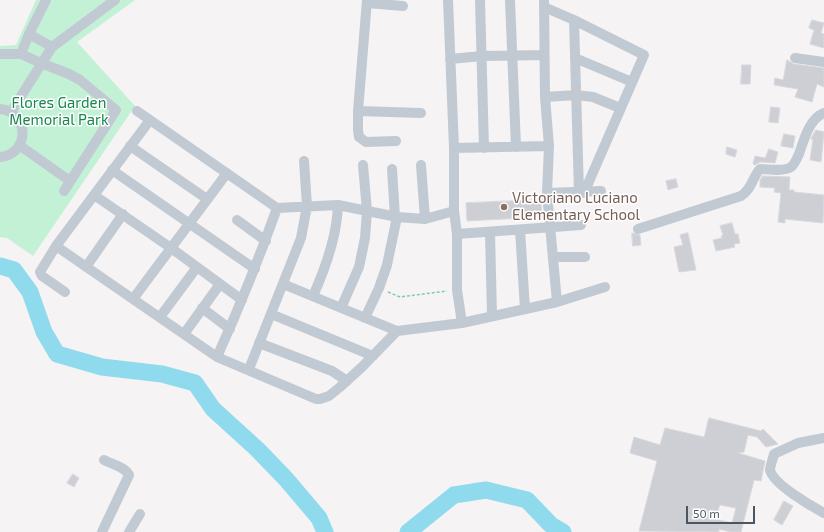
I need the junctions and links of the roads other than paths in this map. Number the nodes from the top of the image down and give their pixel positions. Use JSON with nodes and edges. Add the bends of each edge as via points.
{"nodes":[{"id":1,"x":46,"y":0,"type":"edge"},
{"id":2,"x":115,"y":0,"type":"edge"},
{"id":3,"x":448,"y":0,"type":"edge"},
{"id":4,"x":480,"y":0,"type":"edge"},
{"id":5,"x":510,"y":0,"type":"edge"},
{"id":6,"x":367,"y":1,"type":"edge"},
{"id":7,"x":544,"y":4,"type":"edge"},
{"id":8,"x":403,"y":6,"type":"dead end"},
{"id":9,"x":574,"y":20,"type":"junction"},
{"id":10,"x":29,"y":34,"type":"junction"},
{"id":11,"x":52,"y":46,"type":"junction"},
{"id":12,"x":0,"y":54,"type":"edge"},
{"id":13,"x":21,"y":54,"type":"junction"},
{"id":14,"x":513,"y":55,"type":"junction"},
{"id":15,"x":544,"y":55,"type":"junction"},
{"id":16,"x":482,"y":56,"type":"junction"},
{"id":17,"x":575,"y":58,"type":"junction"},
{"id":18,"x":795,"y":58,"type":"dead end"},
{"id":19,"x":450,"y":59,"type":"junction"},
{"id":20,"x":824,"y":62,"type":"edge"},
{"id":21,"x":41,"y":63,"type":"junction"},
{"id":22,"x":632,"y":82,"type":"junction"},
{"id":23,"x":576,"y":95,"type":"junction"},
{"id":24,"x":545,"y":97,"type":"junction"},
{"id":25,"x":620,"y":108,"type":"junction"},
{"id":26,"x":0,"y":109,"type":"edge"},
{"id":27,"x":137,"y":111,"type":"dead end"},
{"id":28,"x":358,"y":111,"type":"junction"},
{"id":29,"x":11,"y":112,"type":"junction"},
{"id":30,"x":421,"y":113,"type":"dead end"},
{"id":31,"x":824,"y":113,"type":"edge"},
{"id":32,"x":150,"y":120,"type":"junction"},
{"id":33,"x":396,"y":141,"type":"dead end"},
{"id":34,"x":19,"y":145,"type":"junction"},
{"id":35,"x":130,"y":146,"type":"junction"},
{"id":36,"x":549,"y":146,"type":"junction"},
{"id":37,"x":516,"y":147,"type":"junction"},
{"id":38,"x":454,"y":148,"type":"junction"},
{"id":39,"x":484,"y":148,"type":"junction"},
{"id":40,"x":0,"y":157,"type":"edge"},
{"id":41,"x":304,"y":161,"type":"dead end"},
{"id":42,"x":363,"y":165,"type":"dead end"},
{"id":43,"x":421,"y":165,"type":"dead end"},
{"id":44,"x":112,"y":170,"type":"junction"},
{"id":45,"x":392,"y":170,"type":"dead end"},
{"id":46,"x":227,"y":173,"type":"junction"},
{"id":47,"x":70,"y":181,"type":"junction"},
{"id":48,"x":64,"y":191,"type":"dead end"},
{"id":49,"x":602,"y":191,"type":"dead end"},
{"id":50,"x":547,"y":193,"type":"junction"},
{"id":51,"x":582,"y":193,"type":"junction"},
{"id":52,"x":94,"y":194,"type":"junction"},
{"id":53,"x":207,"y":199,"type":"junction"},
{"id":54,"x":338,"y":205,"type":"junction"},
{"id":55,"x":307,"y":206,"type":"junction"},
{"id":56,"x":277,"y":208,"type":"junction"},
{"id":57,"x":367,"y":211,"type":"junction"},
{"id":58,"x":454,"y":211,"type":"junction"},
{"id":59,"x":123,"y":214,"type":"junction"},
{"id":60,"x":396,"y":217,"type":"junction"},
{"id":61,"x":425,"y":219,"type":"junction"},
{"id":62,"x":236,"y":220,"type":"dead end"},
{"id":63,"x":189,"y":224,"type":"junction"},
{"id":64,"x":581,"y":225,"type":"dead end"},
{"id":65,"x":550,"y":228,"type":"junction"},
{"id":66,"x":638,"y":229,"type":"dead end"},
{"id":67,"x":520,"y":230,"type":"junction"},
{"id":68,"x":490,"y":232,"type":"junction"},
{"id":69,"x":457,"y":234,"type":"junction"},
{"id":70,"x":266,"y":241,"type":"junction"},
{"id":71,"x":56,"y":246,"type":"junction"},
{"id":72,"x":171,"y":248,"type":"junction"},
{"id":73,"x":553,"y":257,"type":"junction"},
{"id":74,"x":585,"y":257,"type":"dead end"},
{"id":75,"x":86,"y":267,"type":"junction"},
{"id":76,"x":197,"y":267,"type":"junction"},
{"id":77,"x":254,"y":269,"type":"junction"},
{"id":78,"x":220,"y":284,"type":"junction"},
{"id":79,"x":283,"y":284,"type":"junction"},
{"id":80,"x":605,"y":287,"type":"dead end"},
{"id":81,"x":65,"y":292,"type":"dead end"},
{"id":82,"x":314,"y":296,"type":"junction"},
{"id":83,"x":133,"y":299,"type":"junction"},
{"id":84,"x":242,"y":300,"type":"junction"},
{"id":85,"x":557,"y":302,"type":"junction"},
{"id":86,"x":202,"y":308,"type":"junction"},
{"id":87,"x":341,"y":308,"type":"junction"},
{"id":88,"x":525,"y":309,"type":"junction"},
{"id":89,"x":271,"y":314,"type":"junction"},
{"id":90,"x":492,"y":316,"type":"junction"},
{"id":91,"x":160,"y":317,"type":"junction"},
{"id":92,"x":365,"y":318,"type":"junction"},
{"id":93,"x":462,"y":323,"type":"junction"},
{"id":94,"x":230,"y":329,"type":"junction"},
{"id":95,"x":397,"y":331,"type":"junction"},
{"id":96,"x":184,"y":334,"type":"junction"},
{"id":97,"x":259,"y":343,"type":"junction"},
{"id":98,"x":373,"y":356,"type":"junction"},
{"id":99,"x":217,"y":357,"type":"junction"},
{"id":100,"x":249,"y":369,"type":"junction"},
{"id":101,"x":347,"y":381,"type":"junction"},
{"id":102,"x":824,"y":438,"type":"edge"},
{"id":103,"x":104,"y":460,"type":"dead end"},
{"id":104,"x":140,"y":514,"type":"dead end"},
{"id":105,"x":824,"y":514,"type":"edge"},
{"id":106,"x":102,"y":532,"type":"edge"},
{"id":107,"x":130,"y":532,"type":"edge"}],
"edges":[{"from":1,"to":10,"type":"street"},
{"from":2,"to":11,"type":"street"},
{"from":3,"to":19,"type":"street"},
{"from":4,"to":16,"type":"street"},
{"from":5,"to":14,"type":"street"},
{"from":6,"to":8,"type":"street"},
{"from":6,"to":28,"type":"street"},
{"from":7,"to":9,"type":"street"},
{"from":7,"to":15,"type":"street"},
{"from":9,"to":17,"type":"street"},
{"from":9,"to":22,"type":"street","via":[[644,55]]},
{"from":10,"to":11,"type":"street"},
{"from":10,"to":13,"type":"street"},
{"from":11,"to":21,"type":"street"},
{"from":12,"to":13,"type":"street"},
{"from":13,"to":21,"type":"street"},
{"from":14,"to":15,"type":"street"},
{"from":14,"to":16,"type":"street"},
{"from":14,"to":37,"type":"street"},
{"from":15,"to":24,"type":"street"},
{"from":16,"to":19,"type":"street"},
{"from":16,"to":39,"type":"street"},
{"from":17,"to":22,"type":"street"},
{"from":17,"to":23,"type":"street"},
{"from":18,"to":20,"type":"street"},
{"from":19,"to":38,"type":"street"},
{"from":21,"to":29,"type":"street"},
{"from":21,"to":47,"type":"street","via":[[80,80],[116,110]]},
{"from":22,"to":25,"type":"street"},
{"from":23,"to":24,"type":"street"},
{"from":23,"to":25,"type":"street","via":[[593,97]]},
{"from":23,"to":51,"type":"street"},
{"from":24,"to":36,"type":"street"},
{"from":25,"to":51,"type":"street"},
{"from":26,"to":29,"type":"street"},
{"from":27,"to":32,"type":"street"},
{"from":28,"to":30,"type":"street"},
{"from":28,"to":33,"type":"street","via":[[361,140]]},
{"from":29,"to":34,"type":"street","via":[[22,127]]},
{"from":31,"to":66,"type":"street","via":[[810,126],[790,168],[760,169],[752,186],[741,196]]},
{"from":32,"to":35,"type":"street"},
{"from":32,"to":46,"type":"street"},
{"from":34,"to":40,"type":"street","via":[[9,155]]},
{"from":34,"to":47,"type":"street"},
{"from":35,"to":44,"type":"street"},
{"from":35,"to":53,"type":"street"},
{"from":36,"to":37,"type":"street"},
{"from":36,"to":50,"type":"street"},
{"from":37,"to":39,"type":"street"},
{"from":38,"to":39,"type":"street"},
{"from":38,"to":58,"type":"street"},
{"from":41,"to":55,"type":"street"},
{"from":42,"to":57,"type":"street"},
{"from":43,"to":61,"type":"street"},
{"from":44,"to":52,"type":"street"},
{"from":44,"to":63,"type":"street"},
{"from":45,"to":60,"type":"street"},
{"from":46,"to":53,"type":"street"},
{"from":46,"to":56,"type":"street"},
{"from":47,"to":48,"type":"street"},
{"from":49,"to":51,"type":"street"},
{"from":50,"to":51,"type":"street"},
{"from":50,"to":65,"type":"street"},
{"from":52,"to":59,"type":"street"},
{"from":52,"to":71,"type":"street"},
{"from":53,"to":63,"type":"street"},
{"from":54,"to":55,"type":"street"},
{"from":54,"to":57,"type":"street"},
{"from":54,"to":82,"type":"street","via":[[331,249]]},
{"from":55,"to":56,"type":"street"},
{"from":55,"to":79,"type":"street","via":[[301,238]]},
{"from":56,"to":70,"type":"street"},
{"from":57,"to":60,"type":"street"},
{"from":57,"to":87,"type":"street","via":[[359,266]]},
{"from":58,"to":61,"type":"street"},
{"from":58,"to":69,"type":"street"},
{"from":59,"to":72,"type":"street"},
{"from":59,"to":75,"type":"street"},
{"from":60,"to":61,"type":"street"},
{"from":60,"to":92,"type":"street","via":[[387,265]]},
{"from":62,"to":70,"type":"street"},
{"from":63,"to":72,"type":"street"},
{"from":63,"to":77,"type":"street"},
{"from":64,"to":65,"type":"street"},
{"from":65,"to":67,"type":"street"},
{"from":65,"to":73,"type":"street"},
{"from":67,"to":68,"type":"street"},
{"from":67,"to":88,"type":"street"},
{"from":68,"to":69,"type":"street"},
{"from":68,"to":90,"type":"street"},
{"from":69,"to":93,"type":"street","via":[[457,290]]},
{"from":70,"to":77,"type":"street"},
{"from":71,"to":75,"type":"street"},
{"from":71,"to":81,"type":"street","via":[[40,272]]},
{"from":72,"to":76,"type":"street"},
{"from":72,"to":83,"type":"street"},
{"from":73,"to":74,"type":"street"},
{"from":73,"to":85,"type":"street"},
{"from":75,"to":83,"type":"street"},
{"from":76,"to":78,"type":"street"},
{"from":76,"to":91,"type":"street"},
{"from":77,"to":84,"type":"street"},
{"from":78,"to":84,"type":"street"},
{"from":78,"to":86,"type":"street"},
{"from":79,"to":82,"type":"street"},
{"from":79,"to":89,"type":"street"},
{"from":80,"to":85,"type":"street"},
{"from":82,"to":87,"type":"street"},
{"from":83,"to":91,"type":"street"},
{"from":84,"to":94,"type":"street"},
{"from":85,"to":88,"type":"street"},
{"from":86,"to":94,"type":"street"},
{"from":86,"to":96,"type":"street"},
{"from":87,"to":92,"type":"street"},
{"from":88,"to":90,"type":"street"},
{"from":89,"to":97,"type":"street"},
{"from":89,"to":98,"type":"street"},
{"from":90,"to":93,"type":"street"},
{"from":91,"to":96,"type":"street"},
{"from":92,"to":95,"type":"street"},
{"from":93,"to":95,"type":"street"},
{"from":94,"to":99,"type":"street"},
{"from":95,"to":98,"type":"street"},
{"from":96,"to":99,"type":"street"},
{"from":97,"to":100,"type":"street"},
{"from":97,"to":101,"type":"street","via":[[332,371]]},
{"from":98,"to":101,"type":"street"},
{"from":99,"to":100,"type":"street"},
{"from":100,"to":101,"type":"street","via":[[316,399],[329,396]]},
{"from":102,"to":105,"type":"street","via":[[798,443],[774,454],[770,470],[776,481],[803,502]]},
{"from":103,"to":106,"type":"street","via":[[123,469],[129,475]]},
{"from":104,"to":107,"type":"street"}]}
